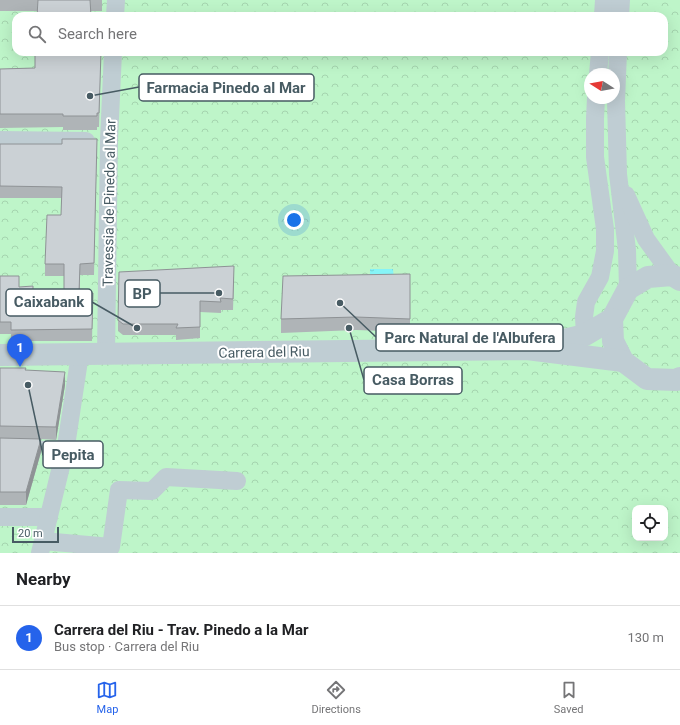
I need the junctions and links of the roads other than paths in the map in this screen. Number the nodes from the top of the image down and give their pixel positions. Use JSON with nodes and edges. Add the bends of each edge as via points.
{"nodes":[{"id":1,"x":116,"y":0,"type":"edge"},
{"id":2,"x":604,"y":0,"type":"edge"},
{"id":3,"x":621,"y":0,"type":"edge"},
{"id":4,"x":115,"y":12,"type":"edge"},
{"id":5,"x":603,"y":12,"type":"edge"},
{"id":6,"x":620,"y":12,"type":"edge"},
{"id":7,"x":113,"y":56,"type":"edge"},
{"id":8,"x":600,"y":56,"type":"edge"},
{"id":9,"x":618,"y":56,"type":"edge"},
{"id":10,"x":599,"y":68,"type":"edge"},
{"id":11,"x":596,"y":104,"type":"edge"},
{"id":12,"x":0,"y":140,"type":"edge"},
{"id":13,"x":109,"y":140,"type":"junction"},
{"id":14,"x":618,"y":174,"type":"junction"},
{"id":15,"x":676,"y":278,"type":"edge"},
{"id":16,"x":628,"y":289,"type":"junction"},
{"id":17,"x":612,"y":319,"type":"junction"},
{"id":18,"x":585,"y":335,"type":"junction"},
{"id":19,"x":527,"y":349,"type":"junction"},
{"id":20,"x":80,"y":354,"type":"junction"},
{"id":21,"x":106,"y":354,"type":"junction"},
{"id":22,"x":0,"y":355,"type":"edge"},
{"id":23,"x":623,"y":361,"type":"junction"},
{"id":24,"x":680,"y":378,"type":"edge"},
{"id":25,"x":22,"y":445,"type":"edge"},
{"id":26,"x":66,"y":446,"type":"junction"},
{"id":27,"x":237,"y":481,"type":"dead end"},
{"id":28,"x":0,"y":517,"type":"edge"},
{"id":29,"x":49,"y":517,"type":"junction"},
{"id":30,"x":42,"y":547,"type":"edge"}],
"edges":[{"from":1,"to":4,"type":"street"},
{"from":2,"to":5,"type":"street"},
{"from":3,"to":6,"type":"street"},
{"from":7,"to":13,"type":"street","name":"Travessia de Pinedo al Mar"},
{"from":8,"to":10,"type":"street"},
{"from":9,"to":14,"type":"street"},
{"from":11,"to":18,"type":"street","via":[[595,157],[605,229],[605,251],[600,277],[586,302]]},
{"from":12,"to":13,"type":"street"},
{"from":13,"to":21,"type":"street","name":"Travessia de Pinedo al Mar"},
{"from":14,"to":15,"type":"street","via":[[630,207],[646,239]]},
{"from":14,"to":16,"type":"street","via":[[627,250]]},
{"from":15,"to":16,"type":"street","via":[[648,277]]},
{"from":16,"to":17,"type":"street"},
{"from":17,"to":18,"type":"street","name":"Carrera del Riu"},
{"from":17,"to":23,"type":"street","via":[[613,341]]},
{"from":18,"to":19,"type":"street","name":"Carrera del Riu"},
{"from":19,"to":21,"type":"street","name":"Carrera del Riu"},
{"from":19,"to":23,"type":"street","name":"Carrera del Riu"},
{"from":20,"to":21,"type":"street","name":"Carrera del Riu"},
{"from":20,"to":22,"type":"street","name":"Carrera del Riu"},
{"from":20,"to":26,"type":"street"},
{"from":23,"to":24,"type":"street","via":[[647,379]]},
{"from":25,"to":26,"type":"lane"},
{"from":26,"to":29,"type":"street"},
{"from":27,"to":30,"type":"street","via":[[166,477],[152,491],[119,490],[111,546]]},
{"from":28,"to":29,"type":"street"},
{"from":29,"to":30,"type":"street"}]}
